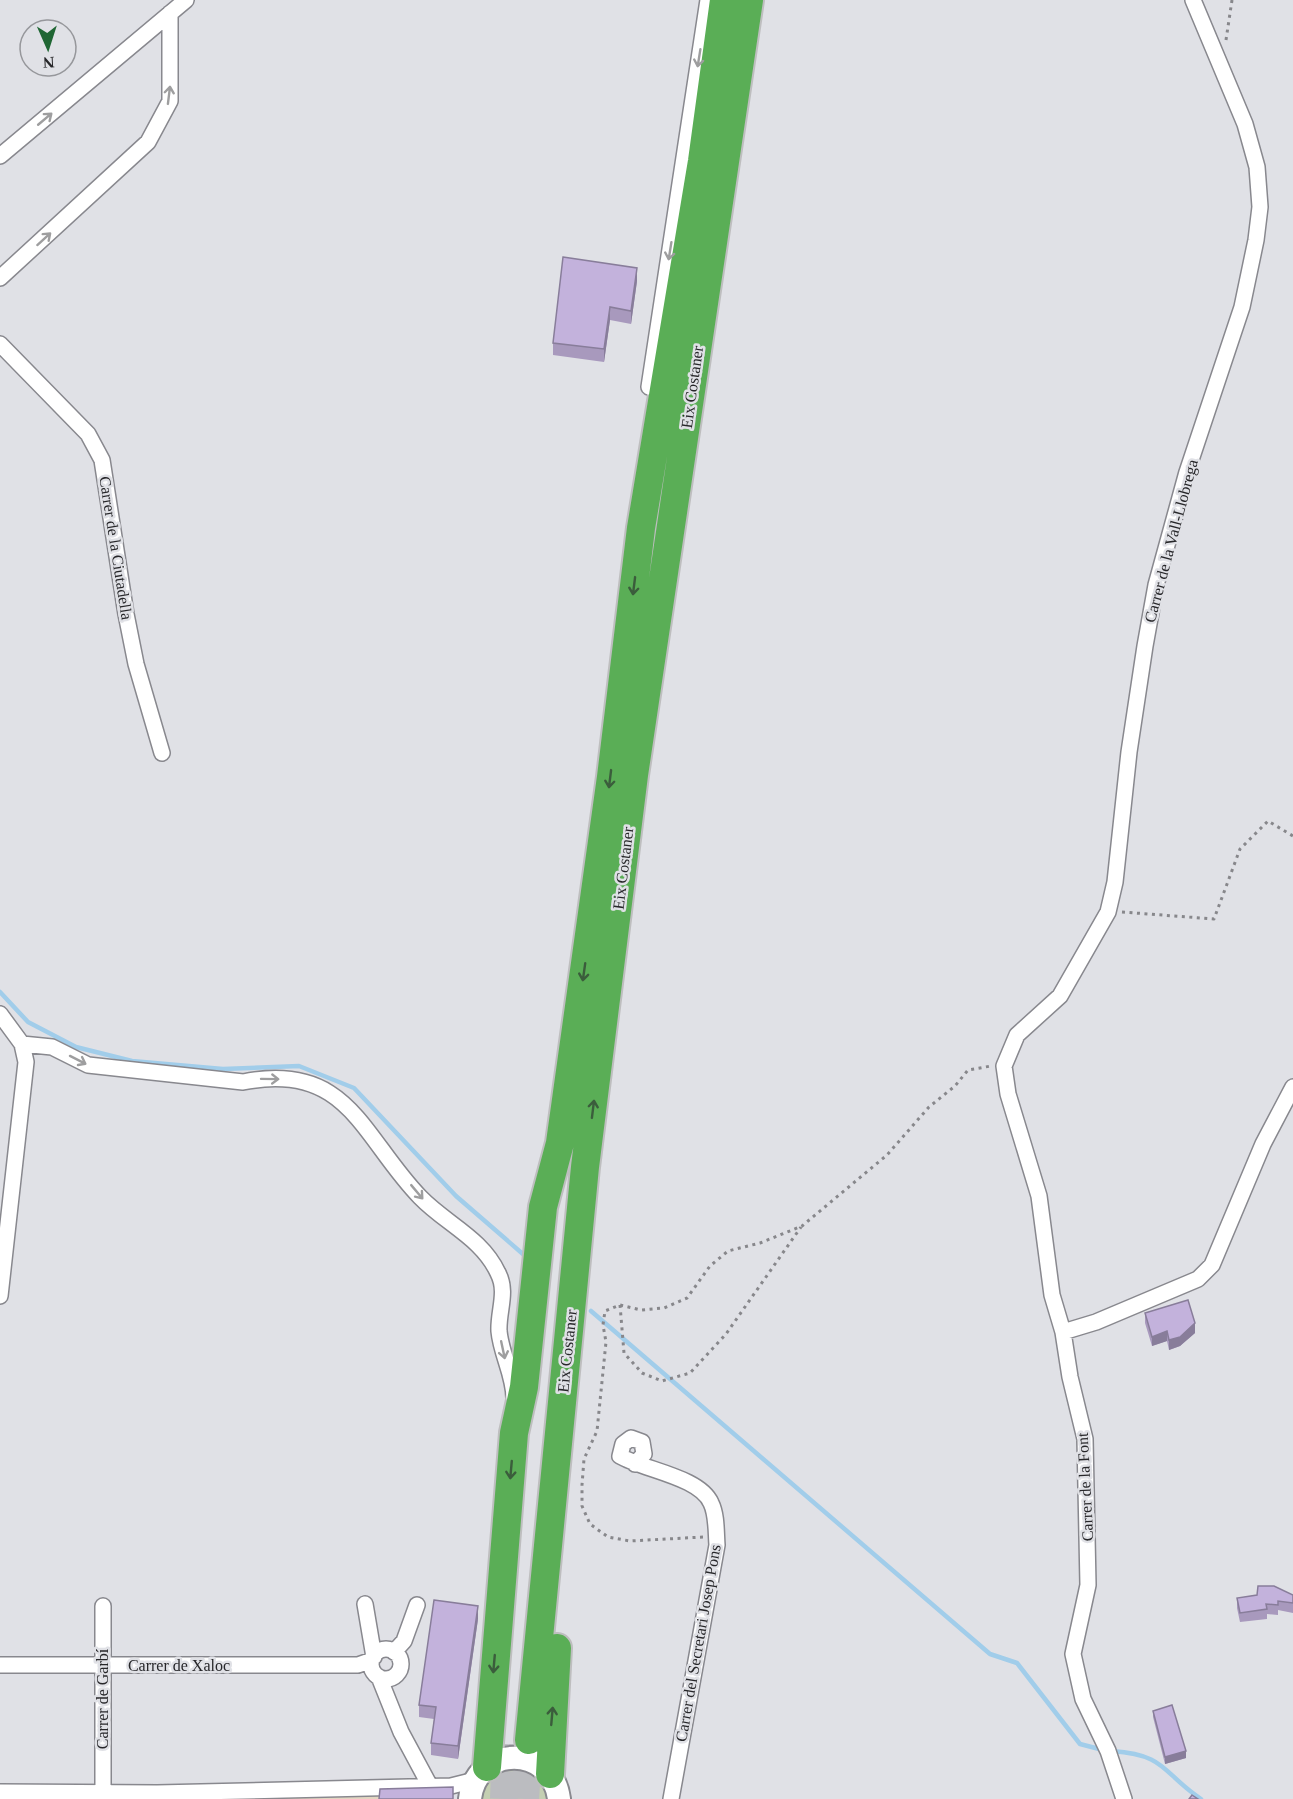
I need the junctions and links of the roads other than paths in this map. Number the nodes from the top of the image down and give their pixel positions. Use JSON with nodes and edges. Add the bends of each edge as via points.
{"nodes":[{"id":1,"x":186,"y":0,"type":"edge"},
{"id":2,"x":708,"y":0,"type":"edge"},
{"id":3,"x":724,"y":0,"type":"edge"},
{"id":4,"x":749,"y":0,"type":"edge"},
{"id":5,"x":762,"y":0,"type":"edge"},
{"id":6,"x":1193,"y":0,"type":"edge"},
{"id":7,"x":170,"y":13,"type":"junction"},
{"id":8,"x":0,"y":156,"type":"edge"},
{"id":9,"x":0,"y":278,"type":"edge"},
{"id":10,"x":0,"y":344,"type":"edge"},
{"id":11,"x":649,"y":387,"type":"joint"},
{"id":12,"x":641,"y":528,"type":"junction"},
{"id":13,"x":646,"y":692,"type":"junction"},
{"id":14,"x":162,"y":753,"type":"dead end"},
{"id":15,"x":0,"y":1014,"type":"edge"},
{"id":16,"x":22,"y":1044,"type":"junction"},
{"id":17,"x":1004,"y":1066,"type":"joint"},
{"id":18,"x":1293,"y":1087,"type":"edge"},
{"id":19,"x":560,"y":1143,"type":"junction"},
{"id":20,"x":585,"y":1167,"type":"junction"},
{"id":21,"x":0,"y":1296,"type":"edge"},
{"id":22,"x":1063,"y":1332,"type":"junction"},
{"id":23,"x":514,"y":1433,"type":"junction"},
{"id":24,"x":635,"y":1464,"type":"dead end"},
{"id":25,"x":365,"y":1604,"type":"dead end"},
{"id":26,"x":417,"y":1605,"type":"dead end"},
{"id":27,"x":103,"y":1606,"type":"dead end"},
{"id":28,"x":376,"y":1662,"type":"junction"},
{"id":29,"x":0,"y":1665,"type":"edge"},
{"id":30,"x":101,"y":1665,"type":"junction"},
{"id":31,"x":389,"y":1703,"type":"junction"},
{"id":32,"x":430,"y":1786,"type":"junction"},
{"id":33,"x":470,"y":1786,"type":"edge"},
{"id":34,"x":560,"y":1790,"type":"edge"},
{"id":35,"x":0,"y":1792,"type":"edge"},
{"id":36,"x":103,"y":1793,"type":"junction"},
{"id":37,"x":372,"y":1793,"type":"edge"},
{"id":38,"x":279,"y":1794,"type":"edge"},
{"id":39,"x":157,"y":1796,"type":"edge"},
{"id":40,"x":671,"y":1799,"type":"edge"},
{"id":41,"x":1124,"y":1799,"type":"edge"}],
"edges":[{"from":1,"to":7,"type":"street"},
{"from":2,"to":11,"type":"street","one_way":true},
{"from":3,"to":12,"type":"highway","via":[[702,161]]},
{"from":4,"to":13,"type":"highway","name":"Eix Costaner"},
{"from":5,"to":13,"type":"highway","via":[[671,591]]},
{"from":6,"to":17,"type":"street","name":"Carrer de la Vall-Llobrega","via":[[1245,124],[1257,167],[1260,207],[1256,240],[1242,307],[1187,472],[1156,585],[1108,912],[1060,996],[1017,1035]]},
{"from":8,"to":7,"type":"street","one_way":true},
{"from":9,"to":7,"type":"street","one_way":true,"via":[[148,142],[170,101]]},
{"from":10,"to":14,"type":"street","name":"Carrer de la Ciutadella","via":[[88,434],[102,460],[136,663]]},
{"from":11,"to":12,"type":"highway"},
{"from":12,"to":19,"type":"highway","one_way":true},
{"from":20,"to":13,"type":"highway","name":"Eix Costaner","one_way":true},
{"from":15,"to":16,"type":"street"},
{"from":16,"to":21,"type":"street","via":[[25,1072]]},
{"from":16,"to":23,"type":"street","one_way":true,"via":[[52,1047],[88,1065],[243,1082],[261,1078],[302,1080],[330,1093],[358,1118],[420,1197],[486,1251],[495,1267],[503,1295],[499,1331],[514,1387]]},
{"from":17,"to":22,"type":"street","name":"Carrer de la Font","via":[[1008,1094],[1039,1196],[1052,1295]]},
{"from":18,"to":22,"type":"street","via":[[1206,1272],[1198,1279],[1115,1314]]},
{"from":19,"to":20,"type":"highway","name":"Eix Costaner","via":[[518,1742]]},
{"from":19,"to":23,"type":"highway","via":[[543,1207],[524,1387]]},
{"from":34,"to":20,"type":"highway","one_way":true,"via":[[550,1738],[564,1561],[564,1498],[592,1200]]},
{"from":22,"to":41,"type":"street","name":"Carrer de la Font","via":[[1085,1440],[1088,1585],[1073,1654],[1083,1698],[1111,1758]]},
{"from":23,"to":33,"type":"highway","one_way":true},
{"from":24,"to":40,"type":"street","name":"Carrer del Secretari Josep Pons","via":[[696,1486],[711,1502],[715,1526],[717,1545]]},
{"from":25,"to":28,"type":"street"},
{"from":26,"to":28,"type":"street","via":[[404,1641]]},
{"from":27,"to":30,"type":"street","name":"Carrer de Garbí"},
{"from":28,"to":30,"type":"street","name":"Carrer de Xaloc"},
{"from":28,"to":31,"type":"street"},
{"from":28,"to":31,"type":"street","via":[[400,1660]]},
{"from":29,"to":30,"type":"street","name":"Carrer de Xaloc"},
{"from":30,"to":36,"type":"street","name":"Carrer de Garbí"},
{"from":31,"to":32,"type":"street"},
{"from":32,"to":33,"type":"street"},
{"from":32,"to":37,"type":"street"},
{"from":33,"to":34,"type":"main road","via":[[495,1761],[515,1757],[534,1762]]},
{"from":35,"to":36,"type":"street"},
{"from":36,"to":39,"type":"street"},
{"from":37,"to":38,"type":"street"},
{"from":38,"to":39,"type":"street"}]}
